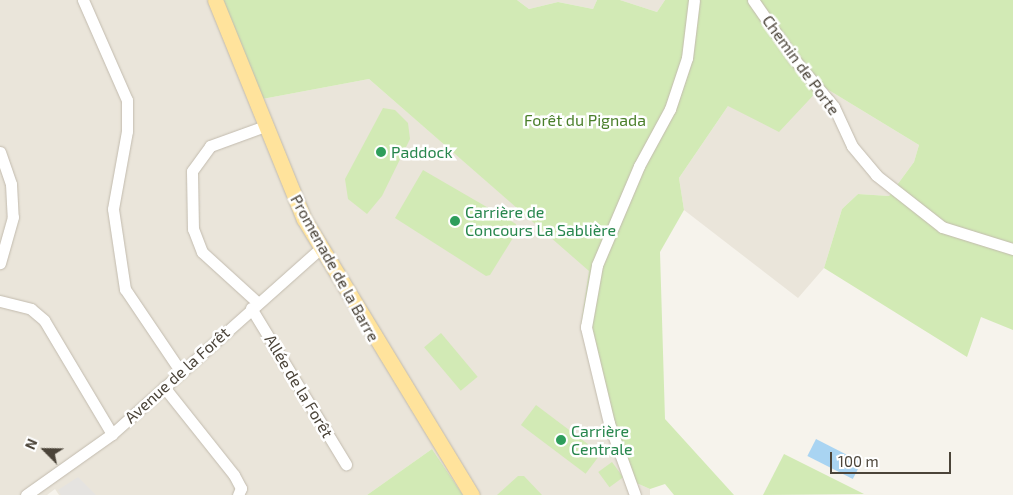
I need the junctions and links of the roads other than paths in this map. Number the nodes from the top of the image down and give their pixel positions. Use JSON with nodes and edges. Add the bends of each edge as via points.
{"nodes":[{"id":1,"x":83,"y":0,"type":"edge"},
{"id":2,"x":215,"y":0,"type":"edge"},
{"id":3,"x":694,"y":0,"type":"edge"},
{"id":4,"x":753,"y":0,"type":"edge"},
{"id":5,"x":265,"y":126,"type":"junction"},
{"id":6,"x":0,"y":152,"type":"edge"},
{"id":7,"x":321,"y":248,"type":"junction"},
{"id":8,"x":1013,"y":249,"type":"edge"},
{"id":9,"x":0,"y":263,"type":"edge"},
{"id":10,"x":0,"y":301,"type":"edge"},
{"id":11,"x":254,"y":305,"type":"junction"},
{"id":12,"x":181,"y":372,"type":"junction"},
{"id":13,"x":164,"y":387,"type":"junction"},
{"id":14,"x":112,"y":434,"type":"junction"},
{"id":15,"x":346,"y":464,"type":"dead end"},
{"id":16,"x":26,"y":495,"type":"edge"},
{"id":17,"x":238,"y":495,"type":"edge"},
{"id":18,"x":472,"y":495,"type":"edge"},
{"id":19,"x":635,"y":495,"type":"edge"}],
"edges":[{"from":1,"to":12,"type":"street","via":[[126,100],[128,132],[113,209],[125,289]]},
{"from":2,"to":5,"type":"main road","name":"Promenade de la Barre"},
{"from":3,"to":19,"type":"street","via":[[687,58],[670,109],[639,166],[597,265],[586,326],[609,423]]},
{"from":4,"to":8,"type":"street","name":"Chemin de Porte","via":[[794,59],[834,106],[852,146],[876,175],[942,227]]},
{"from":5,"to":7,"type":"main road","name":"Promenade de la Barre"},
{"from":5,"to":11,"type":"street","name":"Allée de la Forêt","via":[[210,146],[201,153],[192,172],[193,229],[202,252]]},
{"from":6,"to":9,"type":"street","via":[[11,184],[13,217]]},
{"from":7,"to":11,"type":"street","name":"Avenue de la Forêt"},
{"from":7,"to":18,"type":"main road","name":"Promenade de la Barre"},
{"from":10,"to":14,"type":"street","via":[[32,309],[44,320]]},
{"from":11,"to":12,"type":"street","name":"Avenue de la Forêt"},
{"from":11,"to":15,"type":"street","name":"Allée de la Forêt"},
{"from":12,"to":13,"type":"street","name":"Avenue de la Forêt"},
{"from":13,"to":14,"type":"street","name":"Avenue de la Forêt"},
{"from":13,"to":17,"type":"street","via":[[234,474],[241,488]]},
{"from":14,"to":16,"type":"street","name":"Avenue de la Forêt"}]}
